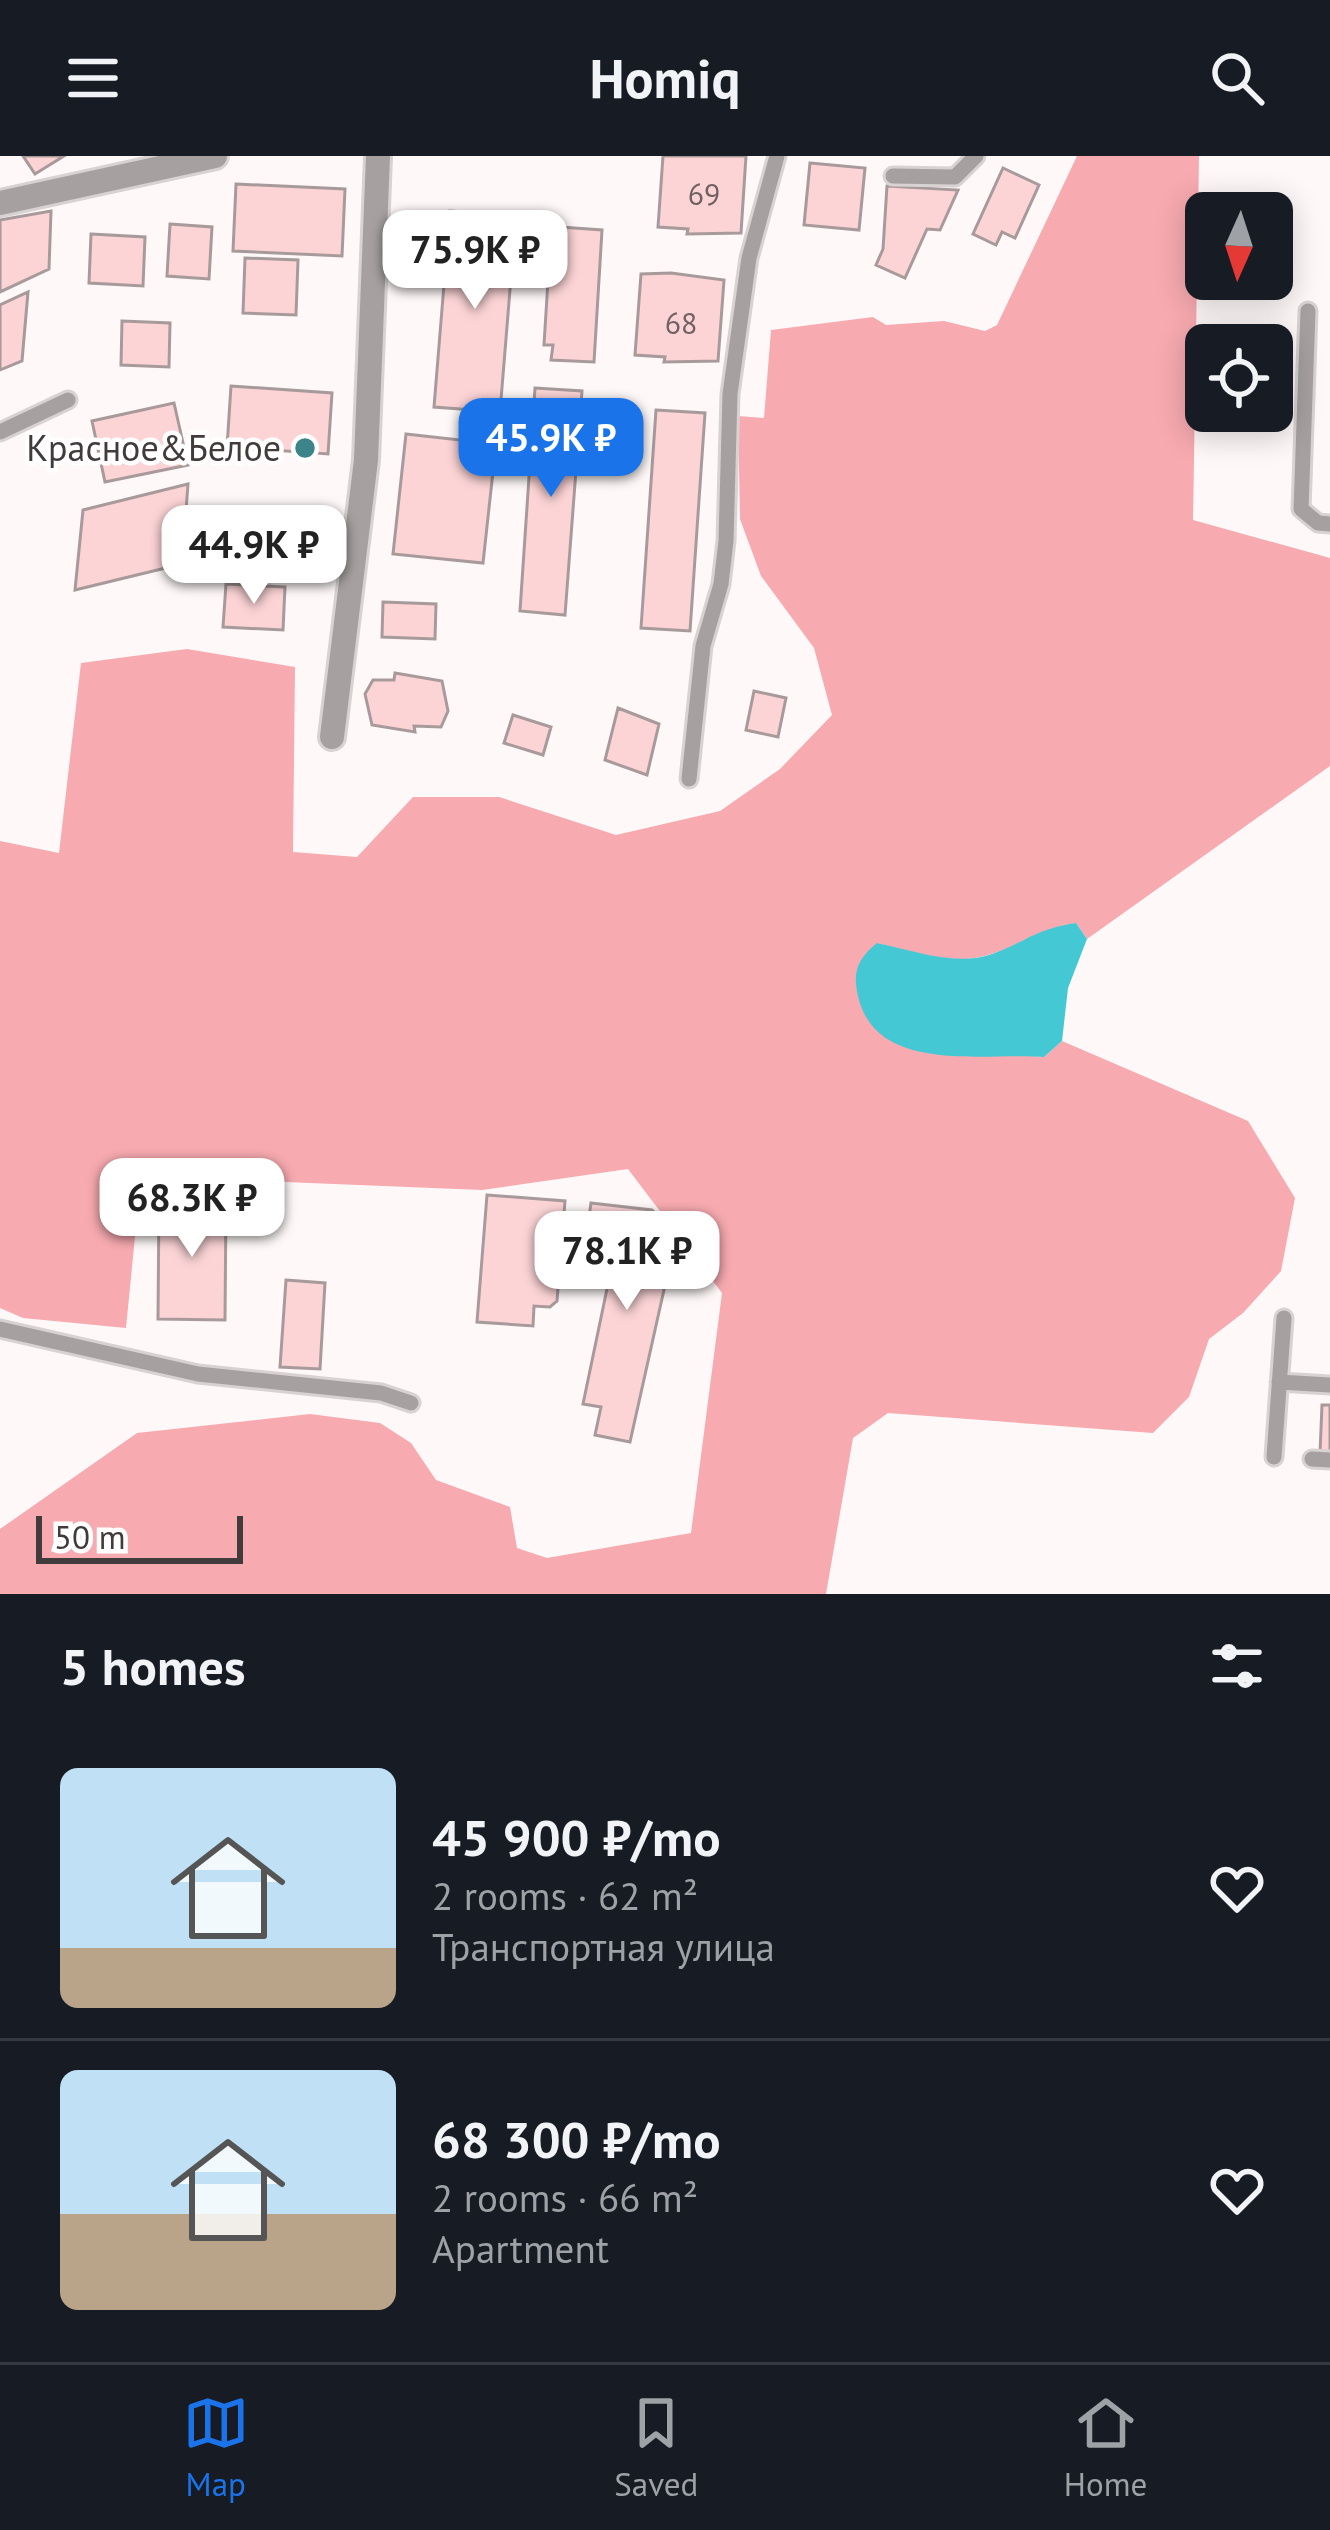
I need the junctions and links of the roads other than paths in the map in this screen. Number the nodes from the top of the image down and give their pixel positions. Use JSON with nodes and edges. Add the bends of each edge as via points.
{"nodes":[{"id":1,"x":215,"y":156,"type":"edge"},
{"id":2,"x":378,"y":156,"type":"edge"},
{"id":3,"x":777,"y":156,"type":"edge"},
{"id":4,"x":976,"y":156,"type":"edge"},
{"id":5,"x":892,"y":176,"type":"dead end"},
{"id":6,"x":0,"y":203,"type":"edge"},
{"id":7,"x":1308,"y":311,"type":"dead end"},
{"id":8,"x":68,"y":400,"type":"dead end"},
{"id":9,"x":0,"y":432,"type":"edge"},
{"id":10,"x":1330,"y":524,"type":"edge"},
{"id":11,"x":332,"y":737,"type":"dead end"},
{"id":12,"x":689,"y":778,"type":"dead end"},
{"id":13,"x":1284,"y":1318,"type":"dead end"},
{"id":14,"x":0,"y":1329,"type":"edge"},
{"id":15,"x":1279,"y":1382,"type":"junction"},
{"id":16,"x":1330,"y":1385,"type":"edge"},
{"id":17,"x":411,"y":1403,"type":"dead end"},
{"id":18,"x":1274,"y":1456,"type":"dead end"},
{"id":19,"x":1312,"y":1459,"type":"dead end"},
{"id":20,"x":1330,"y":1460,"type":"edge"}],
"edges":[{"from":1,"to":6,"type":"street"},
{"from":2,"to":11,"type":"street","via":[[366,460]]},
{"from":3,"to":12,"type":"lane","via":[[749,258],[733,373],[726,541]]},
{"from":4,"to":5,"type":"lane","via":[[946,179]]},
{"from":7,"to":10,"type":"lane","via":[[1300,509]]},
{"from":8,"to":9,"type":"lane"},
{"from":13,"to":15,"type":"lane"},
{"from":14,"to":17,"type":"lane","via":[[198,1374]]},
{"from":15,"to":16,"type":"lane"},
{"from":15,"to":18,"type":"lane"},
{"from":19,"to":20,"type":"lane"}]}
